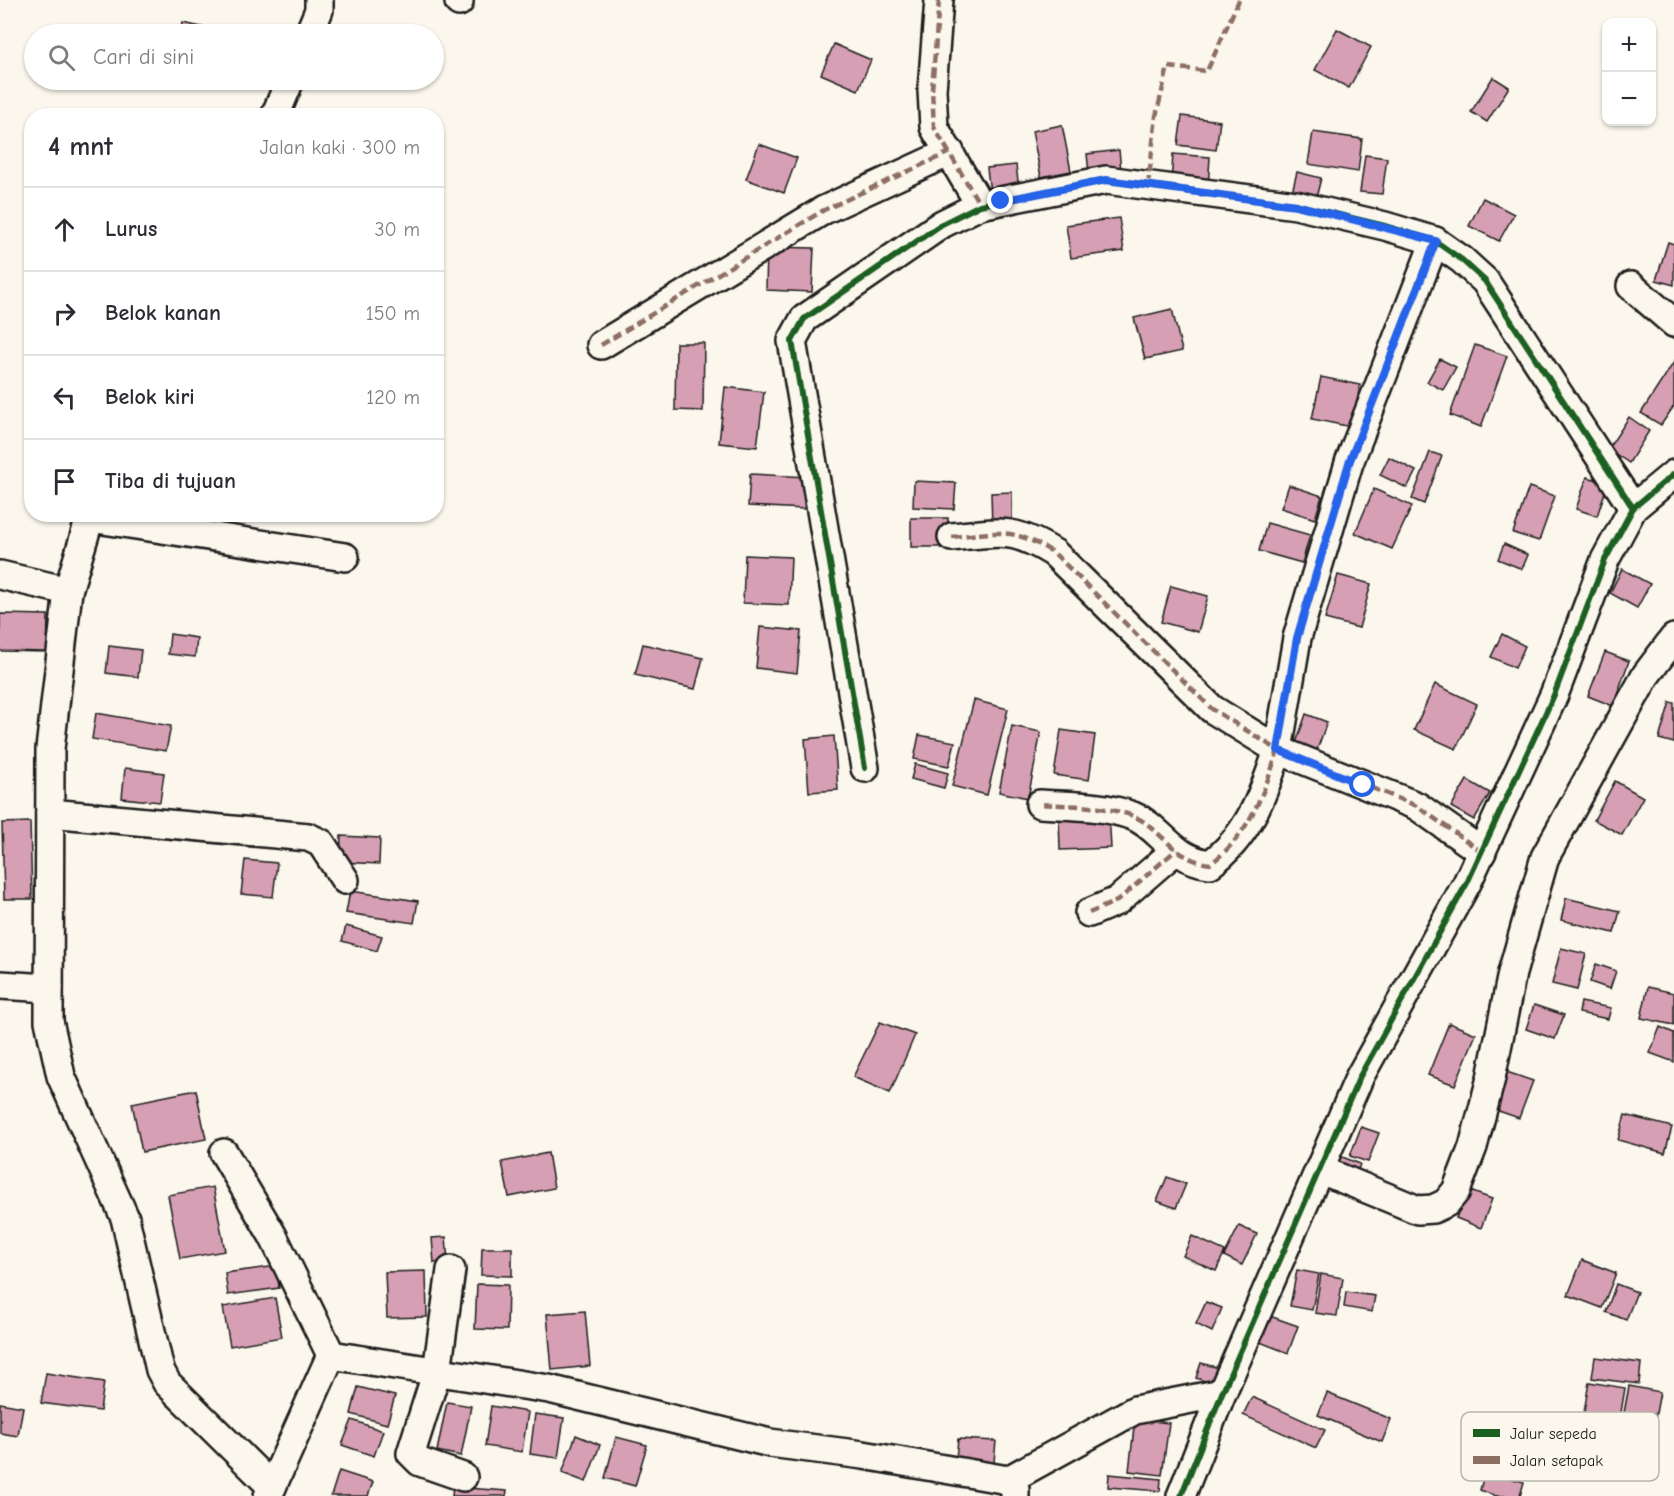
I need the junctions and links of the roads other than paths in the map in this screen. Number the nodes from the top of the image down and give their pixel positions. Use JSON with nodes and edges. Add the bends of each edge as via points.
{"nodes":[{"id":1,"x":319,"y":0,"type":"edge"},
{"id":2,"x":939,"y":0,"type":"edge"},
{"id":3,"x":313,"y":24,"type":"edge"},
{"id":4,"x":286,"y":90,"type":"edge"},
{"id":5,"x":278,"y":108,"type":"edge"},
{"id":6,"x":950,"y":152,"type":"junction"},
{"id":7,"x":980,"y":205,"type":"junction"},
{"id":8,"x":1436,"y":241,"type":"junction"},
{"id":9,"x":1632,"y":286,"type":"dead end"},
{"id":10,"x":1674,"y":323,"type":"edge"},
{"id":11,"x":601,"y":345,"type":"dead end"},
{"id":12,"x":1674,"y":474,"type":"edge"},
{"id":13,"x":1633,"y":508,"type":"junction"},
{"id":14,"x":88,"y":522,"type":"edge"},
{"id":15,"x":127,"y":522,"type":"edge"},
{"id":16,"x":952,"y":537,"type":"dead end"},
{"id":17,"x":345,"y":557,"type":"dead end"},
{"id":18,"x":0,"y":575,"type":"edge"},
{"id":19,"x":68,"y":591,"type":"junction"},
{"id":20,"x":1674,"y":638,"type":"edge"},
{"id":21,"x":1278,"y":750,"type":"junction"},
{"id":22,"x":866,"y":768,"type":"dead end"},
{"id":23,"x":1040,"y":804,"type":"dead end"},
{"id":24,"x":50,"y":813,"type":"junction"},
{"id":25,"x":1176,"y":850,"type":"junction"},
{"id":26,"x":1482,"y":852,"type":"junction"},
{"id":27,"x":345,"y":880,"type":"dead end"},
{"id":28,"x":1089,"y":913,"type":"dead end"},
{"id":29,"x":0,"y":984,"type":"edge"},
{"id":30,"x":49,"y":988,"type":"junction"},
{"id":31,"x":224,"y":1154,"type":"dead end"},
{"id":32,"x":1321,"y":1170,"type":"junction"},
{"id":33,"x":451,"y":1270,"type":"dead end"},
{"id":34,"x":330,"y":1355,"type":"junction"},
{"id":35,"x":437,"y":1371,"type":"junction"},
{"id":36,"x":1222,"y":1393,"type":"junction"},
{"id":37,"x":463,"y":1477,"type":"dead end"},
{"id":38,"x":1011,"y":1488,"type":"edge"},
{"id":39,"x":270,"y":1491,"type":"edge"},
{"id":40,"x":1181,"y":1496,"type":"edge"}],
"edges":[{"from":1,"to":3,"type":"street"},
{"from":2,"to":6,"type":"street","via":[[932,90],[934,127]]},
{"from":4,"to":5,"type":"street"},
{"from":6,"to":7,"type":"street"},
{"from":6,"to":11,"type":"street","via":[[824,210]]},
{"from":7,"to":8,"type":"street","via":[[1106,180],[1296,205]]},
{"from":7,"to":22,"type":"street","via":[[942,224],[804,319],[792,341]]},
{"from":8,"to":13,"type":"street","via":[[1485,281]]},
{"from":8,"to":21,"type":"street","via":[[1349,463],[1297,638]]},
{"from":9,"to":10,"type":"street"},
{"from":12,"to":13,"type":"street"},
{"from":13,"to":26,"type":"street","via":[[1605,560],[1554,695]]},
{"from":14,"to":19,"type":"street"},
{"from":15,"to":17,"type":"street"},
{"from":16,"to":21,"type":"street","via":[[1006,531],[1033,540],[1054,554],[1212,709]]},
{"from":18,"to":19,"type":"street"},
{"from":19,"to":24,"type":"street","via":[[50,749]]},
{"from":20,"to":32,"type":"street","via":[[1646,675],[1545,857],[1512,973],[1473,1147],[1456,1191],[1446,1203],[1418,1210]]},
{"from":21,"to":25,"type":"street","via":[[1261,800],[1222,856],[1203,864]]},
{"from":21,"to":26,"type":"street","via":[[1417,806]]},
{"from":23,"to":25,"type":"street","via":[[1096,807],[1134,817]]},
{"from":24,"to":27,"type":"street","via":[[308,837],[321,843]]},
{"from":24,"to":30,"type":"street"},
{"from":25,"to":28,"type":"street","via":[[1117,901]]},
{"from":26,"to":32,"type":"street","via":[[1360,1076]]},
{"from":29,"to":30,"type":"street"},
{"from":30,"to":39,"type":"street","via":[[49,1021],[62,1076],[125,1218],[160,1370],[167,1383]]},
{"from":31,"to":34,"type":"street","via":[[273,1236]]},
{"from":32,"to":36,"type":"street"},
{"from":33,"to":35,"type":"street"},
{"from":34,"to":35,"type":"street"},
{"from":34,"to":39,"type":"street"},
{"from":35,"to":37,"type":"street","via":[[411,1453],[420,1462]]},
{"from":35,"to":38,"type":"street","via":[[549,1389],[770,1443],[863,1455]]},
{"from":36,"to":38,"type":"street","via":[[1135,1410]]},
{"from":36,"to":40,"type":"street"}]}
